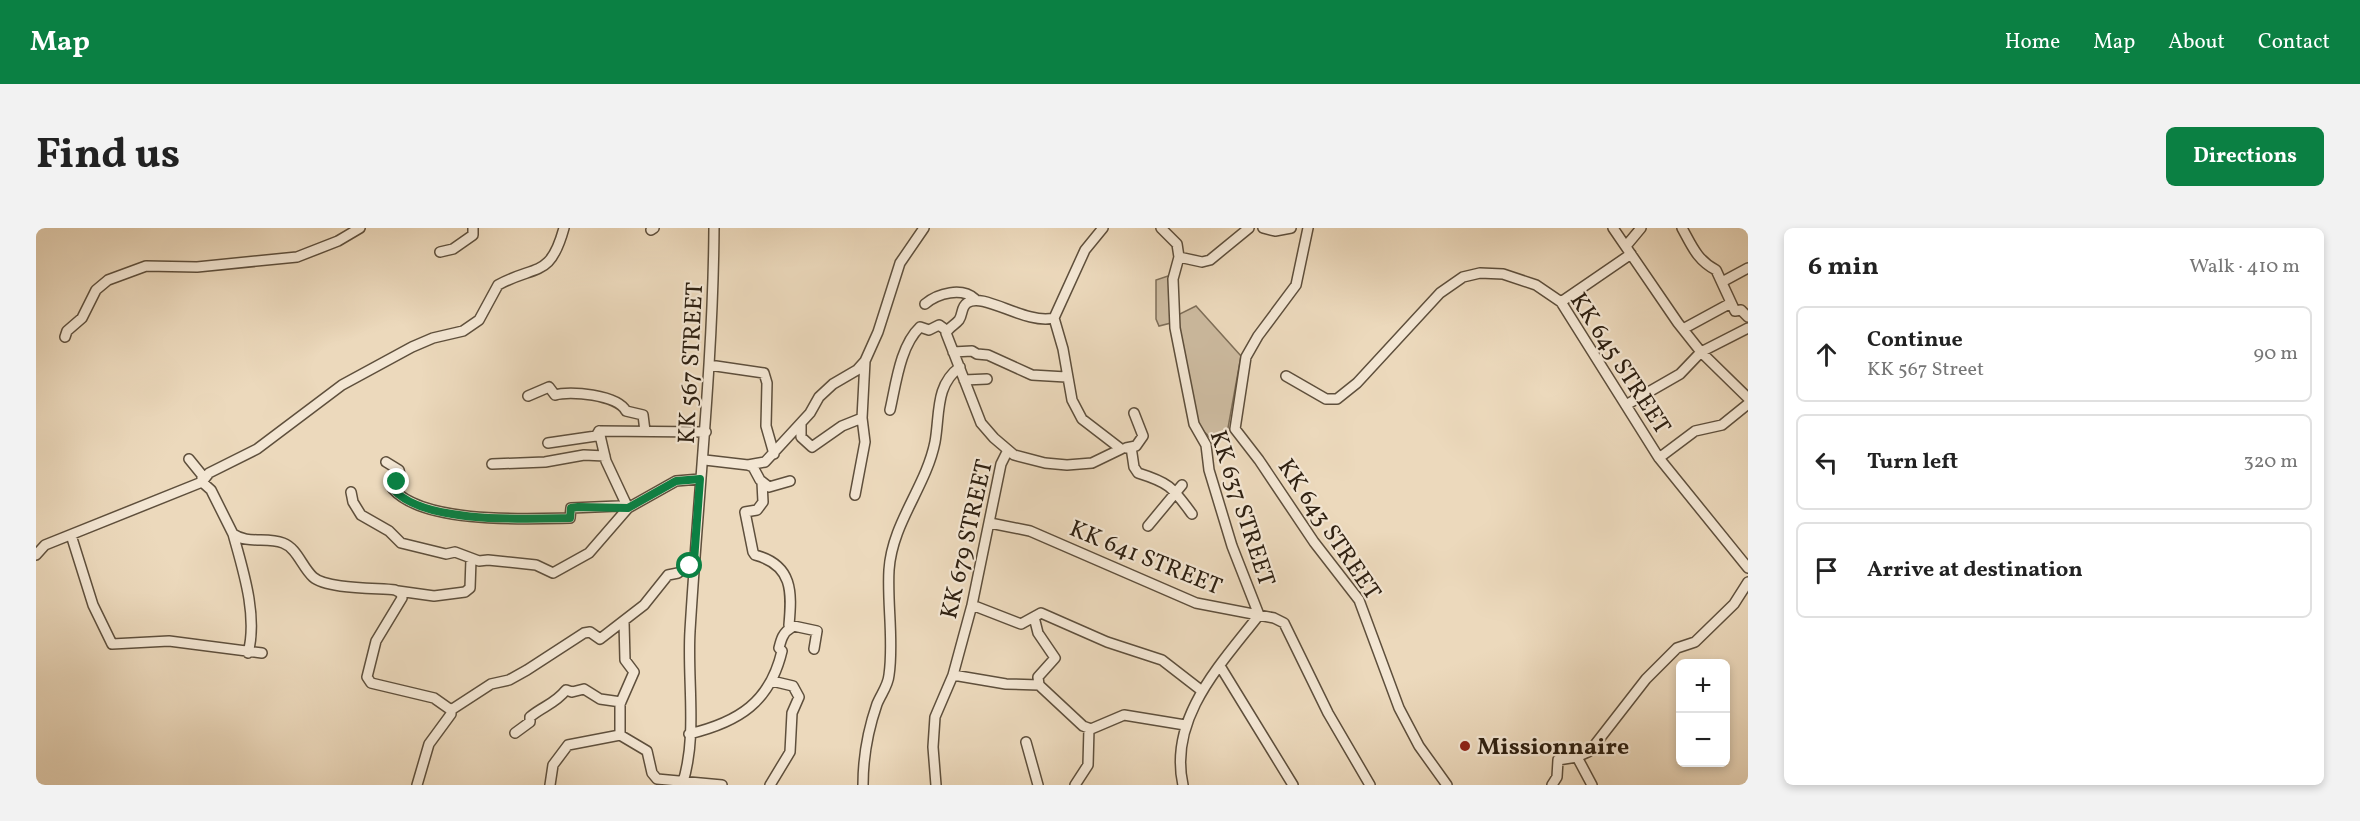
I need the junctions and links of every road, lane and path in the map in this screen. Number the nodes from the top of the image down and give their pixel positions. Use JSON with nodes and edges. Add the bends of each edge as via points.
{"nodes":[{"id":1,"x":360,"y":228,"type":"edge"},
{"id":2,"x":473,"y":228,"type":"edge"},
{"id":3,"x":564,"y":228,"type":"edge"},
{"id":4,"x":714,"y":228,"type":"edge"},
{"id":5,"x":924,"y":228,"type":"edge"},
{"id":6,"x":1103,"y":228,"type":"edge"},
{"id":7,"x":1161,"y":228,"type":"edge"},
{"id":8,"x":1249,"y":228,"type":"edge"},
{"id":9,"x":1263,"y":228,"type":"edge"},
{"id":10,"x":1291,"y":228,"type":"edge"},
{"id":11,"x":1308,"y":228,"type":"edge"},
{"id":12,"x":1613,"y":228,"type":"edge"},
{"id":13,"x":1641,"y":228,"type":"edge"},
{"id":14,"x":1682,"y":228,"type":"edge"},
{"id":15,"x":1628,"y":250,"type":"junction"},
{"id":16,"x":440,"y":252,"type":"dead end"},
{"id":17,"x":1179,"y":257,"type":"junction"},
{"id":18,"x":1748,"y":268,"type":"edge"},
{"id":19,"x":1722,"y":282,"type":"junction"},
{"id":20,"x":975,"y":299,"type":"junction"},
{"id":21,"x":1561,"y":302,"type":"junction"},
{"id":22,"x":1729,"y":303,"type":"junction"},
{"id":23,"x":925,"y":304,"type":"dead end"},
{"id":24,"x":1748,"y":317,"type":"edge"},
{"id":25,"x":1054,"y":318,"type":"junction"},
{"id":26,"x":1748,"y":328,"type":"edge"},
{"id":27,"x":1683,"y":329,"type":"junction"},
{"id":28,"x":946,"y":330,"type":"junction"},
{"id":29,"x":65,"y":337,"type":"dead end"},
{"id":30,"x":953,"y":352,"type":"junction"},
{"id":31,"x":1701,"y":352,"type":"junction"},
{"id":32,"x":865,"y":361,"type":"junction"},
{"id":33,"x":709,"y":365,"type":"junction"},
{"id":34,"x":960,"y":368,"type":"junction"},
{"id":35,"x":1286,"y":376,"type":"dead end"},
{"id":36,"x":1066,"y":377,"type":"junction"},
{"id":37,"x":987,"y":379,"type":"dead end"},
{"id":38,"x":964,"y":380,"type":"junction"},
{"id":39,"x":528,"y":396,"type":"dead end"},
{"id":40,"x":1747,"y":398,"type":"edge"},
{"id":41,"x":1626,"y":405,"type":"junction"},
{"id":42,"x":891,"y":410,"type":"dead end"},
{"id":43,"x":1134,"y":413,"type":"dead end"},
{"id":44,"x":862,"y":418,"type":"junction"},
{"id":45,"x":801,"y":423,"type":"junction"},
{"id":46,"x":599,"y":431,"type":"junction"},
{"id":47,"x":645,"y":431,"type":"junction"},
{"id":48,"x":706,"y":432,"type":"junction"},
{"id":49,"x":548,"y":443,"type":"dead end"},
{"id":50,"x":1131,"y":447,"type":"junction"},
{"id":51,"x":1008,"y":450,"type":"junction"},
{"id":52,"x":1120,"y":451,"type":"junction"},
{"id":53,"x":774,"y":454,"type":"junction"},
{"id":54,"x":605,"y":456,"type":"junction"},
{"id":55,"x":1659,"y":458,"type":"junction"},
{"id":56,"x":189,"y":459,"type":"dead end"},
{"id":57,"x":705,"y":460,"type":"junction"},
{"id":58,"x":386,"y":462,"type":"dead end"},
{"id":59,"x":492,"y":464,"type":"dead end"},
{"id":60,"x":748,"y":465,"type":"junction"},
{"id":61,"x":700,"y":479,"type":"junction"},
{"id":62,"x":790,"y":481,"type":"dead end"},
{"id":63,"x":202,"y":482,"type":"junction"},
{"id":64,"x":762,"y":482,"type":"junction"},
{"id":65,"x":1179,"y":489,"type":"junction"},
{"id":66,"x":351,"y":492,"type":"dead end"},
{"id":67,"x":855,"y":495,"type":"dead end"},
{"id":68,"x":628,"y":508,"type":"junction"},
{"id":69,"x":1192,"y":514,"type":"dead end"},
{"id":70,"x":990,"y":523,"type":"junction"},
{"id":71,"x":1148,"y":526,"type":"dead end"},
{"id":72,"x":233,"y":534,"type":"junction"},
{"id":73,"x":71,"y":535,"type":"junction"},
{"id":74,"x":40,"y":543,"type":"edge"},
{"id":75,"x":36,"y":555,"type":"edge"},
{"id":76,"x":471,"y":559,"type":"junction"},
{"id":77,"x":694,"y":561,"type":"junction"},
{"id":78,"x":1748,"y":568,"type":"edge"},
{"id":79,"x":1748,"y":582,"type":"edge"},
{"id":80,"x":398,"y":591,"type":"junction"},
{"id":81,"x":972,"y":605,"type":"junction"},
{"id":82,"x":1259,"y":615,"type":"junction"},
{"id":83,"x":1034,"y":617,"type":"junction"},
{"id":84,"x":624,"y":622,"type":"junction"},
{"id":85,"x":791,"y":628,"type":"junction"},
{"id":86,"x":814,"y":649,"type":"dead end"},
{"id":87,"x":248,"y":653,"type":"junction"},
{"id":88,"x":262,"y":653,"type":"dead end"},
{"id":89,"x":1220,"y":666,"type":"junction"},
{"id":90,"x":953,"y":675,"type":"junction"},
{"id":91,"x":772,"y":681,"type":"junction"},
{"id":92,"x":1039,"y":685,"type":"junction"},
{"id":93,"x":1202,"y":691,"type":"junction"},
{"id":94,"x":621,"y":702,"type":"junction"},
{"id":95,"x":451,"y":710,"type":"junction"},
{"id":96,"x":1185,"y":725,"type":"junction"},
{"id":97,"x":1089,"y":729,"type":"junction"},
{"id":98,"x":515,"y":733,"type":"dead end"},
{"id":99,"x":689,"y":734,"type":"junction"},
{"id":100,"x":620,"y":735,"type":"junction"},
{"id":101,"x":1026,"y":742,"type":"dead end"},
{"id":102,"x":1577,"y":757,"type":"junction"},
{"id":103,"x":682,"y":784,"type":"edge"},
{"id":104,"x":417,"y":785,"type":"edge"},
{"id":105,"x":550,"y":785,"type":"edge"},
{"id":106,"x":722,"y":785,"type":"edge"},
{"id":107,"x":770,"y":785,"type":"edge"},
{"id":108,"x":863,"y":785,"type":"edge"},
{"id":109,"x":936,"y":785,"type":"edge"},
{"id":110,"x":1038,"y":785,"type":"edge"},
{"id":111,"x":1075,"y":785,"type":"edge"},
{"id":112,"x":1183,"y":785,"type":"edge"},
{"id":113,"x":1293,"y":785,"type":"edge"},
{"id":114,"x":1370,"y":785,"type":"edge"},
{"id":115,"x":1447,"y":785,"type":"edge"},
{"id":116,"x":1552,"y":785,"type":"edge"},
{"id":117,"x":1592,"y":785,"type":"edge"}],
"edges":[{"from":1,"to":29,"type":"street","via":[[297,257],[197,267],[146,266],[108,280],[96,290],[82,318]]},
{"from":2,"to":16,"type":"street","via":[[473,235],[461,244]]},
{"from":3,"to":63,"type":"street","via":[[553,258],[544,267],[498,285],[479,320],[463,331],[433,338],[342,385],[257,449],[209,473]]},
{"from":4,"to":33,"type":"street","name":"KK 567 STREET"},
{"from":5,"to":32,"type":"street","via":[[900,263]]},
{"from":6,"to":25,"type":"street","via":[[1085,250]]},
{"from":7,"to":17,"type":"street","via":[[1177,244]]},
{"from":8,"to":17,"type":"street","via":[[1210,260]]},
{"from":9,"to":10,"type":"street"},
{"from":11,"to":115,"type":"street","name":"KK 643 STREET","via":[[1296,285],[1246,357],[1235,429],[1359,600],[1399,708],[1419,746]]},
{"from":12,"to":15,"type":"street"},
{"from":13,"to":15,"type":"street"},
{"from":14,"to":19,"type":"street","via":[[1701,260],[1708,268],[1714,268]]},
{"from":15,"to":21,"type":"street"},
{"from":15,"to":27,"type":"street"},
{"from":17,"to":82,"type":"street","name":"KK 637 STREET","via":[[1173,279],[1173,304],[1184,382],[1194,424],[1206,445],[1209,470],[1232,546]]},
{"from":18,"to":19,"type":"street"},
{"from":19,"to":22,"type":"street"},
{"from":20,"to":23,"type":"street","via":[[952,293]]},
{"from":20,"to":25,"type":"street","via":[[1025,317]]},
{"from":20,"to":28,"type":"street","via":[[963,306],[957,322]]},
{"from":21,"to":35,"type":"street","name":"KK 645 STREET","via":[[1536,285],[1503,274],[1463,277],[1440,293],[1357,383],[1337,399],[1326,399]]},
{"from":21,"to":41,"type":"street","name":"KK 645 STREET"},
{"from":22,"to":24,"type":"street"},
{"from":22,"to":27,"type":"street"},
{"from":25,"to":36,"type":"street"},
{"from":26,"to":31,"type":"street"},
{"from":27,"to":31,"type":"street"},
{"from":28,"to":30,"type":"street","name":"KK 679 STREET"},
{"from":28,"to":42,"type":"street","via":[[939,325],[929,330],[920,327],[914,333],[899,369]]},
{"from":30,"to":34,"type":"street","name":"KK 679 STREET"},
{"from":30,"to":36,"type":"street","via":[[988,355],[1032,375]]},
{"from":31,"to":40,"type":"street"},
{"from":31,"to":41,"type":"street","via":[[1680,374]]},
{"from":32,"to":44,"type":"street"},
{"from":32,"to":45,"type":"street","via":[[832,384]]},
{"from":33,"to":48,"type":"street","name":"KK 567 STREET"},
{"from":33,"to":53,"type":"street","via":[[764,373],[766,426]]},
{"from":34,"to":38,"type":"street","name":"KK 679 STREET"},
{"from":34,"to":108,"type":"street","via":[[947,377],[923,482],[893,546],[889,569],[889,675],[868,736]]},
{"from":36,"to":52,"type":"street","via":[[1082,419],[1120,446]]},
{"from":37,"to":38,"type":"street"},
{"from":38,"to":51,"type":"street","name":"KK 679 STREET","via":[[985,430]]},
{"from":39,"to":47,"type":"street","via":[[549,387],[555,395],[601,396],[643,416]]},
{"from":40,"to":55,"type":"street","via":[[1722,425],[1695,430]]},
{"from":41,"to":55,"type":"street","name":"KK 645 STREET"},
{"from":43,"to":50,"type":"street","via":[[1143,436]]},
{"from":44,"to":45,"type":"street","via":[[842,426],[812,447],[801,437]]},
{"from":44,"to":67,"type":"street","via":[[865,442]]},
{"from":45,"to":53,"type":"street"},
{"from":46,"to":47,"type":"street"},
{"from":46,"to":49,"type":"street","via":[[596,436]]},
{"from":46,"to":54,"type":"street"},
{"from":47,"to":48,"type":"street"},
{"from":48,"to":57,"type":"street","name":"KK 567 STREET"},
{"from":50,"to":52,"type":"street"},
{"from":50,"to":65,"type":"street","via":[[1138,473]]},
{"from":51,"to":52,"type":"street","via":[[1029,460],[1067,465],[1092,463]]},
{"from":51,"to":70,"type":"street","name":"KK 679 STREET","via":[[1001,465]]},
{"from":53,"to":60,"type":"street","via":[[765,462]]},
{"from":54,"to":59,"type":"street"},
{"from":54,"to":68,"type":"street"},
{"from":55,"to":78,"type":"street","name":"KK 645 STREET"},
{"from":56,"to":63,"type":"street"},
{"from":57,"to":60,"type":"street"},
{"from":57,"to":61,"type":"street","name":"KK 567 STREET"},
{"from":58,"to":68,"type":"street","via":[[399,470],[393,489],[401,498],[459,515],[554,519],[570,518],[571,508]]},
{"from":60,"to":64,"type":"street"},
{"from":61,"to":68,"type":"street","via":[[676,481]]},
{"from":61,"to":77,"type":"street","name":"KK 567 STREET"},
{"from":62,"to":64,"type":"street","via":[[777,487]]},
{"from":63,"to":72,"type":"street","via":[[211,490]]},
{"from":63,"to":73,"type":"street"},
{"from":64,"to":85,"type":"street","via":[[763,502],[757,510],[746,512],[745,518],[754,555],[774,562],[789,583]]},
{"from":65,"to":69,"type":"street"},
{"from":65,"to":71,"type":"street"},
{"from":66,"to":76,"type":"street","via":[[352,502],[361,515],[401,543],[446,554],[455,552]]},
{"from":68,"to":76,"type":"street","via":[[589,553],[553,573],[536,565]]},
{"from":70,"to":81,"type":"street","name":"KK 679 STREET"},
{"from":70,"to":82,"type":"street","name":"KK 641 STREET","via":[[1029,531],[1196,603]]},
{"from":72,"to":80,"type":"street","via":[[239,539],[282,543],[322,582]]},
{"from":72,"to":87,"type":"street","via":[[249,593]]},
{"from":73,"to":74,"type":"street"},
{"from":73,"to":87,"type":"street","via":[[93,605],[112,644],[201,643]]},
{"from":74,"to":75,"type":"street"},
{"from":76,"to":80,"type":"street","via":[[470,588],[465,592],[434,596]]},
{"from":77,"to":84,"type":"street","via":[[685,570],[665,578],[644,605]]},
{"from":77,"to":99,"type":"street","name":"KK 567 STREET"},
{"from":79,"to":102,"type":"street","via":[[1734,604],[1695,642],[1677,648],[1646,679],[1590,751]]},
{"from":80,"to":95,"type":"street","via":[[402,598],[376,641],[367,677],[371,683],[434,698]]},
{"from":81,"to":83,"type":"street","via":[[1021,624]]},
{"from":81,"to":90,"type":"street","name":"KK 679 STREET"},
{"from":82,"to":89,"type":"street","name":"KK 637 STREET"},
{"from":82,"to":114,"type":"street","name":"KK 641 STREET","via":[[1274,618],[1290,630],[1328,712]]},
{"from":83,"to":92,"type":"street","via":[[1038,633],[1055,658],[1038,677]]},
{"from":83,"to":93,"type":"street","via":[[1041,613],[1054,617],[1107,642],[1162,660]]},
{"from":84,"to":94,"type":"street","via":[[625,660],[634,672]]},
{"from":84,"to":95,"type":"street","via":[[600,639],[590,632],[584,633],[527,670],[491,684]]},
{"from":85,"to":86,"type":"street","via":[[817,631]]},
{"from":85,"to":91,"type":"street","via":[[781,642]]},
{"from":87,"to":88,"type":"street"},
{"from":89,"to":93,"type":"street","name":"KK 637 STREET"},
{"from":89,"to":113,"type":"street"},
{"from":90,"to":92,"type":"street"},
{"from":90,"to":109,"type":"street","name":"KK 679 STREET","via":[[935,717]]},
{"from":91,"to":99,"type":"street","via":[[755,705]]},
{"from":91,"to":107,"type":"street","via":[[793,686],[799,697],[792,713],[790,752]]},
{"from":92,"to":97,"type":"street"},
{"from":93,"to":96,"type":"street","name":"KK 637 STREET"},
{"from":94,"to":98,"type":"street","via":[[600,699],[584,689],[566,690]]},
{"from":94,"to":100,"type":"street"},
{"from":95,"to":104,"type":"street","via":[[429,744]]},
{"from":96,"to":97,"type":"street","via":[[1124,715]]},
{"from":96,"to":112,"type":"street","name":"KK 637 STREET","via":[[1181,744]]},
{"from":97,"to":111,"type":"street","via":[[1088,765]]},
{"from":99,"to":103,"type":"street","name":"KK 567 STREET","via":[[688,765]]},
{"from":100,"to":103,"type":"street","via":[[647,751],[654,777]]},
{"from":100,"to":105,"type":"street","via":[[568,745],[553,765]]},
{"from":101,"to":110,"type":"street"},
{"from":102,"to":116,"type":"street","via":[[1558,760]]},
{"from":102,"to":117,"type":"street"},
{"from":103,"to":106,"type":"street"}]}
